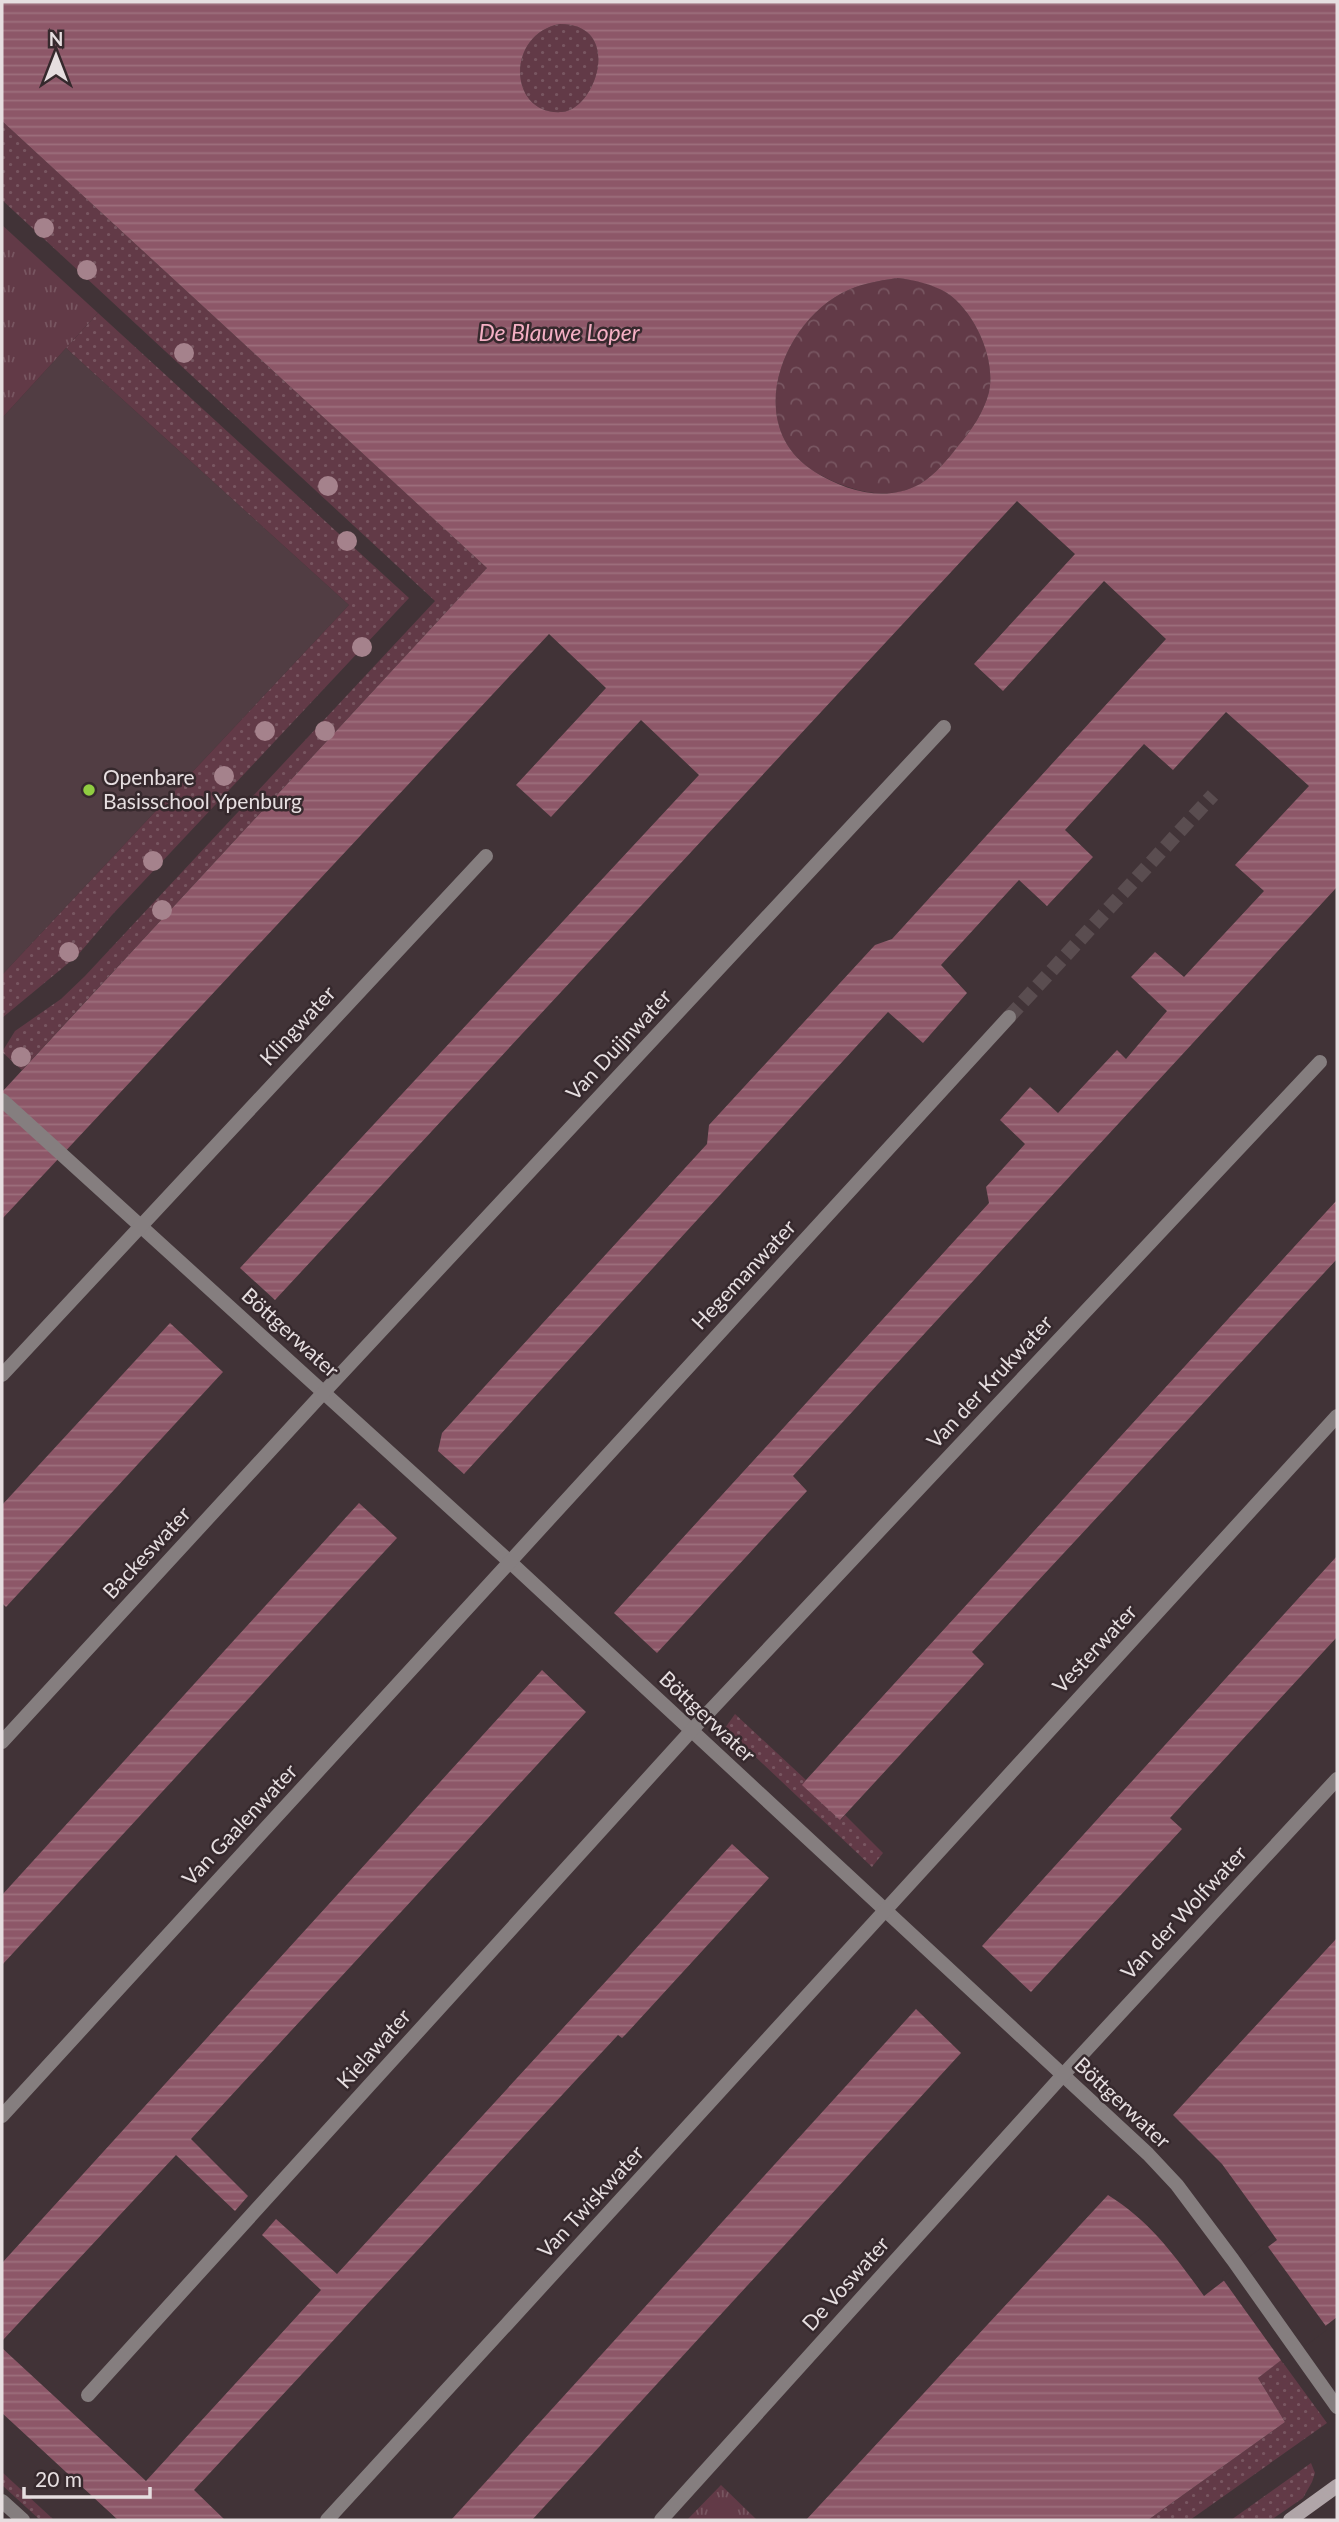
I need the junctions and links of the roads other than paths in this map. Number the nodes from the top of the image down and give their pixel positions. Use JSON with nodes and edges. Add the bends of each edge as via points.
{"nodes":[{"id":1,"x":944,"y":727,"type":"dead end"},
{"id":2,"x":486,"y":856,"type":"dead end"},
{"id":3,"x":1009,"y":1017,"type":"tunnel mouth"},
{"id":4,"x":1320,"y":1062,"type":"dead end"},
{"id":5,"x":2,"y":1100,"type":"edge"},
{"id":6,"x":141,"y":1226,"type":"junction"},
{"id":7,"x":2,"y":1375,"type":"edge"},
{"id":8,"x":324,"y":1392,"type":"junction"},
{"id":9,"x":1337,"y":1416,"type":"edge"},
{"id":10,"x":510,"y":1562,"type":"junction"},
{"id":11,"x":691,"y":1731,"type":"junction"},
{"id":12,"x":2,"y":1742,"type":"edge"},
{"id":13,"x":1337,"y":1779,"type":"edge"},
{"id":14,"x":884,"y":1910,"type":"junction"},
{"id":15,"x":1062,"y":2076,"type":"junction"},
{"id":16,"x":2,"y":2116,"type":"edge"},
{"id":17,"x":88,"y":2396,"type":"dead end"},
{"id":18,"x":1337,"y":2407,"type":"edge"},
{"id":19,"x":1337,"y":2486,"type":"edge"},
{"id":20,"x":2,"y":2501,"type":"edge"},
{"id":21,"x":23,"y":2520,"type":"edge"},
{"id":22,"x":327,"y":2520,"type":"edge"},
{"id":23,"x":661,"y":2520,"type":"edge"},
{"id":24,"x":1290,"y":2520,"type":"edge"}],
"edges":[{"from":1,"to":8,"type":"street","name":"Van Duijnwater"},
{"from":2,"to":6,"type":"street","name":"Klingwater"},
{"from":3,"to":10,"type":"street","name":"Hegemanwater"},
{"from":4,"to":11,"type":"street","name":"Van der Krukwater"},
{"from":5,"to":6,"type":"street","name":"Böttgerwater"},
{"from":6,"to":7,"type":"street","name":"Klingwater"},
{"from":6,"to":8,"type":"street","name":"Böttgerwater"},
{"from":8,"to":10,"type":"street","name":"Böttgerwater"},
{"from":8,"to":12,"type":"street","name":"Backeswater"},
{"from":9,"to":14,"type":"street","name":"Vesterwater"},
{"from":10,"to":11,"type":"street","name":"Böttgerwater"},
{"from":10,"to":16,"type":"street","name":"Van Gaalenwater"},
{"from":11,"to":14,"type":"street","name":"Böttgerwater"},
{"from":11,"to":17,"type":"street","name":"Kielawater"},
{"from":13,"to":15,"type":"street","name":"Van der Wolfwater"},
{"from":14,"to":15,"type":"street","name":"Böttgerwater"},
{"from":14,"to":22,"type":"street","name":"Van Twiskwater"},
{"from":15,"to":18,"type":"street","name":"Böttgerwater","via":[[1161,2168]]},
{"from":15,"to":23,"type":"street","name":"De Voswater"},
{"from":19,"to":24,"type":"main road"},
{"from":20,"to":21,"type":"street"}]}
